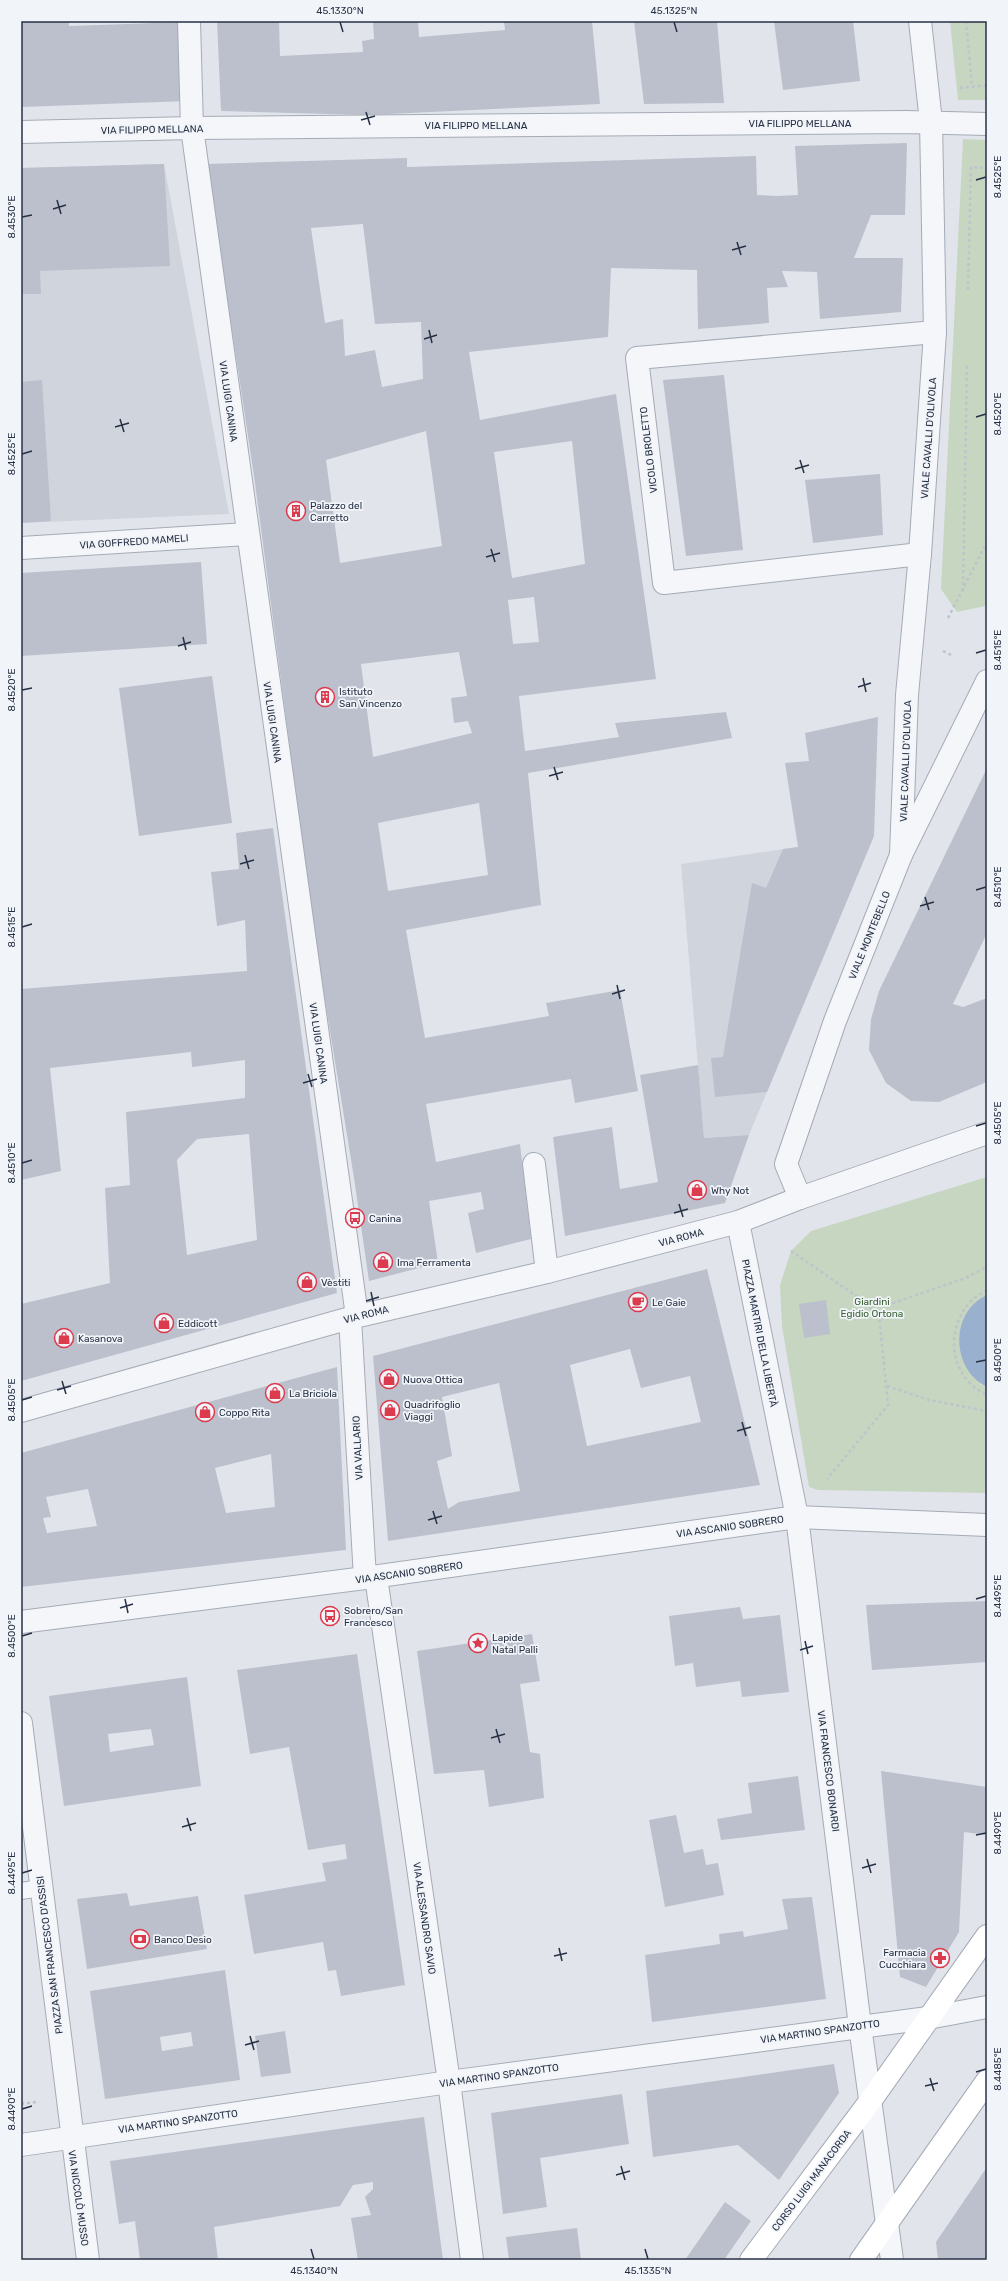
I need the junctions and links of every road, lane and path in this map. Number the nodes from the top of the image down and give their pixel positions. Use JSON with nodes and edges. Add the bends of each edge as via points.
{"nodes":[{"id":1,"x":189,"y":21,"type":"edge"},
{"id":2,"x":920,"y":21,"type":"edge"},
{"id":3,"x":966,"y":21,"type":"edge"},
{"id":4,"x":987,"y":85,"type":"edge"},
{"id":5,"x":972,"y":86,"type":"junction"},
{"id":6,"x":956,"y":88,"type":"dead end"},
{"id":7,"x":931,"y":122,"type":"junction"},
{"id":8,"x":987,"y":124,"type":"edge"},
{"id":9,"x":192,"y":128,"type":"junction"},
{"id":10,"x":21,"y":132,"type":"edge"},
{"id":11,"x":987,"y":168,"type":"edge"},
{"id":12,"x":968,"y":293,"type":"dead end"},
{"id":13,"x":935,"y":332,"type":"junction"},
{"id":14,"x":967,"y":364,"type":"dead end"},
{"id":15,"x":247,"y":534,"type":"junction"},
{"id":16,"x":987,"y":542,"type":"edge"},
{"id":17,"x":21,"y":548,"type":"edge"},
{"id":18,"x":920,"y":554,"type":"junction"},
{"id":19,"x":962,"y":591,"type":"junction"},
{"id":20,"x":947,"y":618,"type":"dead end"},
{"id":21,"x":987,"y":681,"type":"edge"},
{"id":22,"x":901,"y":856,"type":"junction"},
{"id":23,"x":987,"y":1133,"type":"edge"},
{"id":24,"x":534,"y":1164,"type":"dead end"},
{"id":25,"x":800,"y":1198,"type":"junction"},
{"id":26,"x":738,"y":1222,"type":"junction"},
{"id":27,"x":791,"y":1251,"type":"dead end"},
{"id":28,"x":987,"y":1266,"type":"edge"},
{"id":29,"x":546,"y":1272,"type":"junction"},
{"id":30,"x":987,"y":1290,"type":"edge"},
{"id":31,"x":879,"y":1315,"type":"junction"},
{"id":32,"x":354,"y":1317,"type":"junction"},
{"id":33,"x":886,"y":1386,"type":"junction"},
{"id":34,"x":987,"y":1395,"type":"edge"},
{"id":35,"x":21,"y":1411,"type":"edge"},
{"id":36,"x":987,"y":1412,"type":"edge"},
{"id":37,"x":827,"y":1479,"type":"dead end"},
{"id":38,"x":797,"y":1517,"type":"junction"},
{"id":39,"x":987,"y":1525,"type":"edge"},
{"id":40,"x":370,"y":1578,"type":"junction"},
{"id":41,"x":21,"y":1622,"type":"edge"},
{"id":42,"x":21,"y":1723,"type":"edge"},
{"id":43,"x":31,"y":1890,"type":"edge"},
{"id":44,"x":987,"y":1936,"type":"edge"},
{"id":45,"x":987,"y":2007,"type":"edge"},
{"id":46,"x":928,"y":2018,"type":"junction"},
{"id":47,"x":860,"y":2026,"type":"junction"},
{"id":48,"x":987,"y":2081,"type":"edge"},
{"id":49,"x":449,"y":2082,"type":"junction"},
{"id":50,"x":871,"y":2100,"type":"junction"},
{"id":51,"x":71,"y":2137,"type":"junction"},
{"id":52,"x":21,"y":2144,"type":"edge"},
{"id":53,"x":886,"y":2225,"type":"junction"},
{"id":54,"x":88,"y":2260,"type":"edge"},
{"id":55,"x":472,"y":2260,"type":"edge"},
{"id":56,"x":751,"y":2260,"type":"edge"},
{"id":57,"x":861,"y":2260,"type":"edge"},
{"id":58,"x":892,"y":2260,"type":"edge"}],
"edges":[{"from":1,"to":9,"type":"street","name":"VIA LUIGI CANINA"},
{"from":2,"to":7,"type":"street","name":"VIALE CAVALLI D'OLIVOLA"},
{"from":3,"to":5,"type":"path"},
{"from":4,"to":5,"type":"path"},
{"from":5,"to":6,"type":"path"},
{"from":7,"to":8,"type":"street","name":"VIA FILIPPO MELLANA"},
{"from":7,"to":9,"type":"street","name":"VIA FILIPPO MELLANA"},
{"from":7,"to":13,"type":"street","name":"VIALE CAVALLI D'OLIVOLA"},
{"from":9,"to":10,"type":"street","name":"VIA FILIPPO MELLANA"},
{"from":9,"to":15,"type":"street","name":"VIA LUIGI CANINA"},
{"from":11,"to":12,"type":"path","via":[[970,167]]},
{"from":13,"to":18,"type":"street","name":"VIALE CAVALLI D'OLIVOLA"},
{"from":13,"to":18,"type":"street","name":"VICOLO BROLETTO","via":[[637,358],[664,583]]},
{"from":14,"to":19,"type":"path"},
{"from":15,"to":17,"type":"street","name":"VIA GOFFREDO MAMELI"},
{"from":15,"to":32,"type":"street","name":"VIA LUIGI CANINA"},
{"from":16,"to":19,"type":"path"},
{"from":18,"to":22,"type":"street","name":"VIALE CAVALLI D'OLIVOLA","via":[[907,695]]},
{"from":19,"to":20,"type":"path"},
{"from":21,"to":22,"type":"street","name":"VIALE MONTEBELLO"},
{"from":22,"to":25,"type":"street","name":"VIALE MONTEBELLO","via":[[835,1021],[786,1164]]},
{"from":23,"to":25,"type":"street"},
{"from":24,"to":29,"type":"street"},
{"from":25,"to":26,"type":"street"},
{"from":26,"to":29,"type":"street","name":"VIA ROMA"},
{"from":26,"to":38,"type":"street","name":"PIAZZA MARTIRI DELLA LIBERTÀ"},
{"from":27,"to":31,"type":"path","via":[[865,1302]]},
{"from":28,"to":31,"type":"path","via":[[963,1279],[890,1304]]},
{"from":29,"to":32,"type":"street","name":"VIA ROMA"},
{"from":30,"to":34,"type":"path","via":[[972,1299],[960,1314],[954,1332],[954,1351],[960,1370],[972,1385]]},
{"from":31,"to":33,"type":"path"},
{"from":32,"to":35,"type":"street","name":"VIA ROMA"},
{"from":32,"to":40,"type":"street","name":"VIA VALLARIO"},
{"from":33,"to":36,"type":"path","via":[[929,1400]]},
{"from":33,"to":37,"type":"path","via":[[888,1405]]},
{"from":38,"to":39,"type":"street"},
{"from":38,"to":40,"type":"street","name":"VIA ASCANIO SOBRERO"},
{"from":38,"to":47,"type":"street","name":"VIA FRANCESCO BONARDI"},
{"from":40,"to":41,"type":"street","name":"VIA ASCANIO SOBRERO"},
{"from":40,"to":49,"type":"street","name":"VIA ALESSANDRO SAVIO"},
{"from":42,"to":43,"type":"street","name":"PIAZZA SAN FRANCESCO D'ASSISI"},
{"from":43,"to":51,"type":"street","name":"PIAZZA SAN FRANCESCO D'ASSISI"},
{"from":44,"to":46,"type":"main road","name":"CORSO LUIGI MANACORDA"},
{"from":45,"to":46,"type":"street"},
{"from":46,"to":47,"type":"street","name":"VIA MARTINO SPANZOTTO"},
{"from":46,"to":50,"type":"main road","name":"CORSO LUIGI MANACORDA"},
{"from":47,"to":49,"type":"street","name":"VIA MARTINO SPANZOTTO"},
{"from":47,"to":50,"type":"street","name":"VIA FRANCESCO BONARDI"},
{"from":48,"to":53,"type":"main road"},
{"from":49,"to":51,"type":"street","name":"VIA MARTINO SPANZOTTO"},
{"from":49,"to":55,"type":"street","name":"VIA ALESSANDRO SAVIO"},
{"from":50,"to":53,"type":"street"},
{"from":50,"to":56,"type":"main road","name":"CORSO LUIGI MANACORDA"},
{"from":51,"to":52,"type":"street"},
{"from":51,"to":54,"type":"street","name":"VIA NICCOLÒ MUSSO"},
{"from":53,"to":57,"type":"main road"},
{"from":53,"to":58,"type":"street"}]}
